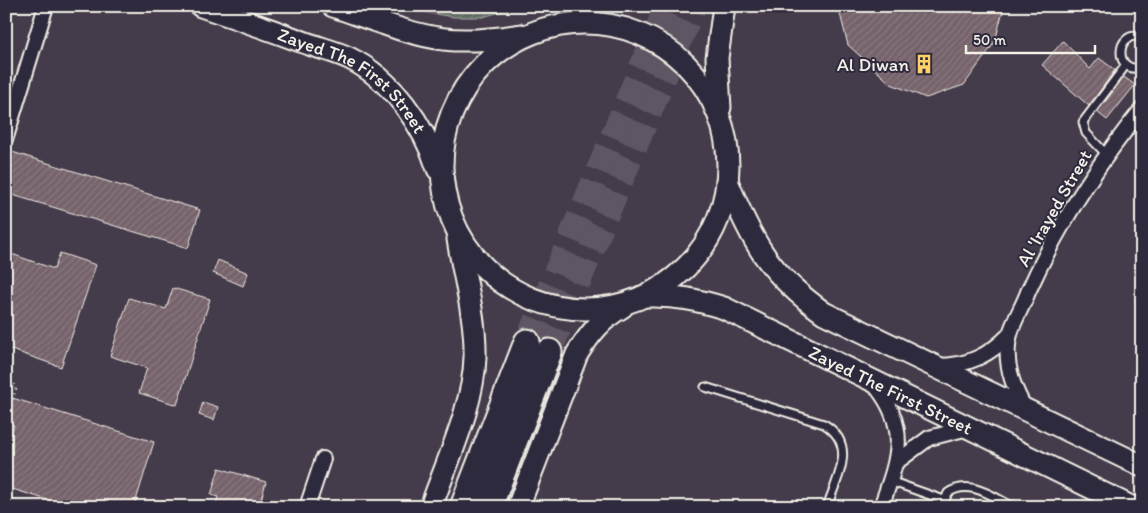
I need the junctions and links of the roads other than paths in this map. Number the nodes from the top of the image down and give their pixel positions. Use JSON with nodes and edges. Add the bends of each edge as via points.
{"nodes":[{"id":1,"x":46,"y":6,"type":"edge"},
{"id":2,"x":202,"y":6,"type":"edge"},
{"id":3,"x":333,"y":6,"type":"edge"},
{"id":4,"x":595,"y":6,"type":"edge"},
{"id":5,"x":724,"y":6,"type":"edge"},
{"id":6,"x":541,"y":30,"type":"junction"},
{"id":7,"x":1142,"y":37,"type":"edge"},
{"id":8,"x":1126,"y":65,"type":"junction"},
{"id":9,"x":1142,"y":67,"type":"edge"},
{"id":10,"x":1142,"y":109,"type":"edge"},
{"id":11,"x":720,"y":121,"type":"junction"},
{"id":12,"x":6,"y":137,"type":"edge"},
{"id":13,"x":1106,"y":154,"type":"junction"},
{"id":14,"x":442,"y":181,"type":"junction"},
{"id":15,"x":727,"y":182,"type":"junction"},
{"id":16,"x":457,"y":232,"type":"junction"},
{"id":17,"x":638,"y":299,"type":"junction"},
{"id":18,"x":1010,"y":334,"type":"junction"},
{"id":19,"x":934,"y":366,"type":"junction"},
{"id":20,"x":873,"y":383,"type":"junction"},
{"id":21,"x":705,"y":387,"type":"dead end"},
{"id":22,"x":1026,"y":410,"type":"junction"},
{"id":23,"x":968,"y":428,"type":"junction"},
{"id":24,"x":323,"y":459,"type":"dead end"},
{"id":25,"x":898,"y":461,"type":"junction"},
{"id":26,"x":1142,"y":466,"type":"edge"},
{"id":27,"x":890,"y":481,"type":"junction"},
{"id":28,"x":943,"y":503,"type":"edge"},
{"id":29,"x":307,"y":507,"type":"edge"},
{"id":30,"x":432,"y":507,"type":"edge"},
{"id":31,"x":464,"y":507,"type":"edge"},
{"id":32,"x":489,"y":507,"type":"edge"},
{"id":33,"x":518,"y":507,"type":"edge"},
{"id":34,"x":827,"y":507,"type":"edge"},
{"id":35,"x":881,"y":507,"type":"edge"},
{"id":36,"x":1014,"y":507,"type":"edge"},
{"id":37,"x":1131,"y":507,"type":"edge"}],
"edges":[{"from":1,"to":12,"type":"street"},
{"from":2,"to":14,"type":"main road","name":"Zayed The First Street","via":[[350,58],[376,76],[418,123],[433,151]]},
{"from":3,"to":6,"type":"main road","via":[[444,39],[476,40]]},
{"from":4,"to":6,"type":"main road"},
{"from":5,"to":11,"type":"main road","via":[[717,58]]},
{"from":6,"to":11,"type":"main road","via":[[581,23],[614,26],[660,44],[697,77],[715,106]]},
{"from":6,"to":14,"type":"main road","via":[[501,51],[486,63],[463,92],[443,144]]},
{"from":7,"to":8,"type":"lane","via":[[1132,36],[1122,43],[1120,55]]},
{"from":8,"to":9,"type":"lane"},
{"from":8,"to":13,"type":"lane","via":[[1084,122],[1086,132]]},
{"from":10,"to":13,"type":"street","name":"Al 'Irayed Street"},
{"from":11,"to":15,"type":"main road","via":[[728,157]]},
{"from":13,"to":18,"type":"street","name":"Al 'Irayed Street","via":[[1053,239]]},
{"from":14,"to":16,"type":"main road"},
{"from":15,"to":17,"type":"main road","via":[[718,217],[700,250],[670,281]]},
{"from":15,"to":19,"type":"main road","name":"Zayed The First Street","via":[[755,244],[797,294],[857,331]]},
{"from":16,"to":17,"type":"main road","via":[[478,262],[522,296],[576,310],[613,307]]},
{"from":16,"to":30,"type":"main road","via":[[474,333],[475,358],[468,400]]},
{"from":17,"to":20,"type":"main road","name":"Zayed The First Street","via":[[671,295],[724,308]]},
{"from":17,"to":33,"type":"main road","via":[[609,314],[591,332],[577,354]]},
{"from":18,"to":19,"type":"street","name":"Al 'Irayed Street","via":[[991,351],[968,363]]},
{"from":18,"to":22,"type":"street","name":"Al 'Irayed Street","via":[[1010,374]]},
{"from":19,"to":22,"type":"main road","name":"Zayed The First Street"},
{"from":20,"to":23,"type":"main road","name":"Zayed The First Street"},
{"from":20,"to":25,"type":"street","via":[[895,419]]},
{"from":21,"to":34,"type":"lane","via":[[824,424],[833,430],[844,449]]},
{"from":22,"to":26,"type":"main road","name":"Zayed The First Street"},
{"from":23,"to":25,"type":"street","via":[[929,438]]},
{"from":23,"to":37,"type":"main road","name":"Zayed The First Street"},
{"from":24,"to":29,"type":"street"},
{"from":25,"to":27,"type":"street"},
{"from":27,"to":28,"type":"lane"},
{"from":27,"to":35,"type":"street"},
{"from":28,"to":36,"type":"lane","via":[[948,493],[963,486],[980,490]]},
{"from":31,"to":32,"type":"highway","via":[[538,347]]}]}
